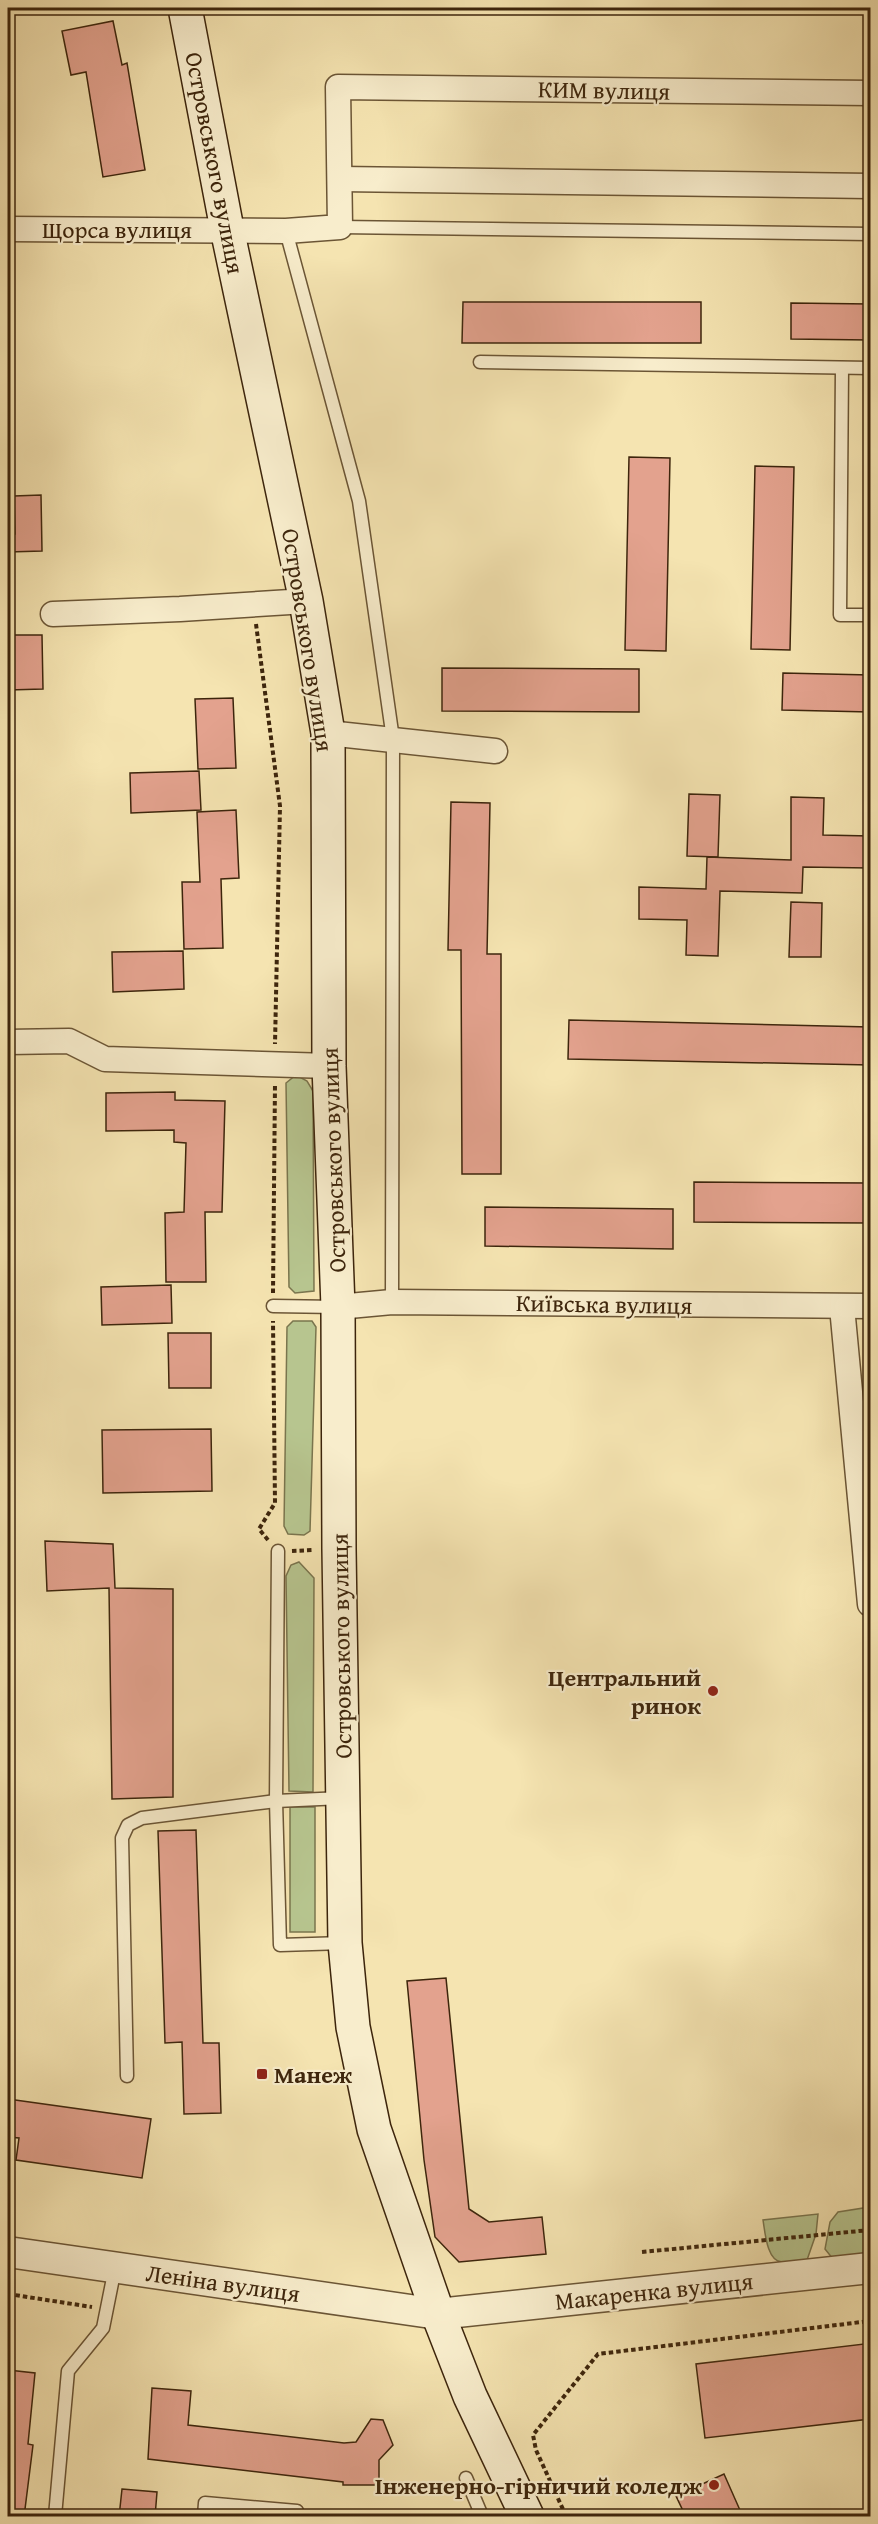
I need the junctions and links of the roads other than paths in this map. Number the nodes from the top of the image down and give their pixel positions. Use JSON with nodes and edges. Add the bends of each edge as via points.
{"nodes":[{"id":1,"x":185,"y":8,"type":"edge"},
{"id":2,"x":870,"y":93,"type":"edge"},
{"id":3,"x":340,"y":179,"type":"junction"},
{"id":4,"x":870,"y":186,"type":"edge"},
{"id":5,"x":340,"y":227,"type":"junction"},
{"id":6,"x":8,"y":229,"type":"edge"},
{"id":7,"x":227,"y":229,"type":"junction"},
{"id":8,"x":286,"y":231,"type":"junction"},
{"id":9,"x":870,"y":234,"type":"edge"},
{"id":10,"x":480,"y":363,"type":"dead end"},
{"id":11,"x":842,"y":368,"type":"junction"},
{"id":12,"x":870,"y":368,"type":"edge"},
{"id":13,"x":306,"y":601,"type":"junction"},
{"id":14,"x":53,"y":614,"type":"dead end"},
{"id":15,"x":870,"y":615,"type":"edge"},
{"id":16,"x":328,"y":733,"type":"junction"},
{"id":17,"x":393,"y":740,"type":"junction"},
{"id":18,"x":495,"y":750,"type":"dead end"},
{"id":19,"x":8,"y":1042,"type":"edge"},
{"id":20,"x":329,"y":1066,"type":"junction"},
{"id":21,"x":392,"y":1302,"type":"junction"},
{"id":22,"x":273,"y":1306,"type":"road end"},
{"id":23,"x":870,"y":1306,"type":"edge"},
{"id":24,"x":338,"y":1307,"type":"junction"},
{"id":25,"x":842,"y":1307,"type":"junction"},
{"id":26,"x":278,"y":1551,"type":"road end"},
{"id":27,"x":870,"y":1604,"type":"edge"},
{"id":28,"x":343,"y":1798,"type":"junction"},
{"id":29,"x":276,"y":1801,"type":"junction"},
{"id":30,"x":345,"y":1943,"type":"junction"},
{"id":31,"x":127,"y":2076,"type":"dead end"},
{"id":32,"x":8,"y":2252,"type":"edge"},
{"id":33,"x":116,"y":2267,"type":"junction"},
{"id":34,"x":870,"y":2268,"type":"edge"},
{"id":35,"x":438,"y":2314,"type":"junction"},
{"id":36,"x":466,"y":2478,"type":"dead end"},
{"id":37,"x":55,"y":2517,"type":"edge"},
{"id":38,"x":204,"y":2517,"type":"edge"},
{"id":39,"x":296,"y":2517,"type":"edge"},
{"id":40,"x":482,"y":2517,"type":"edge"},
{"id":41,"x":527,"y":2517,"type":"edge"}],
"edges":[{"from":1,"to":7,"type":"main road","name":"Островського вулиця"},
{"from":2,"to":3,"type":"street","name":"КИМ вулиця","via":[[338,87]]},
{"from":3,"to":4,"type":"street"},
{"from":3,"to":5,"type":"street"},
{"from":5,"to":8,"type":"street","name":"Щорса вулиця"},
{"from":5,"to":9,"type":"lane"},
{"from":6,"to":7,"type":"street","name":"Щорса вулиця"},
{"from":7,"to":8,"type":"street","name":"Щорса вулиця"},
{"from":7,"to":13,"type":"main road","name":"Островського вулиця"},
{"from":8,"to":17,"type":"lane","via":[[359,501]]},
{"from":10,"to":11,"type":"lane"},
{"from":11,"to":12,"type":"lane"},
{"from":11,"to":15,"type":"lane","via":[[840,615]]},
{"from":13,"to":14,"type":"street"},
{"from":13,"to":16,"type":"main road","name":"Островського вулиця"},
{"from":16,"to":17,"type":"street"},
{"from":16,"to":20,"type":"main road","name":"Островського вулиця"},
{"from":17,"to":18,"type":"street"},
{"from":17,"to":21,"type":"lane"},
{"from":19,"to":20,"type":"street","via":[[69,1041],[105,1059]]},
{"from":20,"to":24,"type":"main road","name":"Островського вулиця"},
{"from":21,"to":24,"type":"street","name":"Київська вулиця"},
{"from":21,"to":25,"type":"street","name":"Київська вулиця"},
{"from":22,"to":24,"type":"lane"},
{"from":23,"to":25,"type":"street","name":"Київська вулиця"},
{"from":24,"to":28,"type":"main road","name":"Островського вулиця"},
{"from":25,"to":27,"type":"street"},
{"from":26,"to":29,"type":"lane"},
{"from":28,"to":29,"type":"lane"},
{"from":28,"to":30,"type":"main road","name":"Островського вулиця"},
{"from":29,"to":30,"type":"lane","via":[[280,1945]]},
{"from":29,"to":31,"type":"lane","via":[[142,1818],[128,1825],[122,1838]]},
{"from":30,"to":35,"type":"main road","name":"Островського вулиця","via":[[353,2027],[374,2129]]},
{"from":32,"to":33,"type":"street","name":"Леніна вулиця"},
{"from":33,"to":35,"type":"street","name":"Леніна вулиця"},
{"from":33,"to":37,"type":"lane","via":[[103,2328],[68,2371]]},
{"from":34,"to":35,"type":"street","name":"Макаренка вулиця"},
{"from":35,"to":41,"type":"main road","name":"Островського вулиця","via":[[470,2396]]},
{"from":36,"to":40,"type":"lane"},
{"from":38,"to":39,"type":"lane","via":[[205,2504],[297,2511]]}]}
